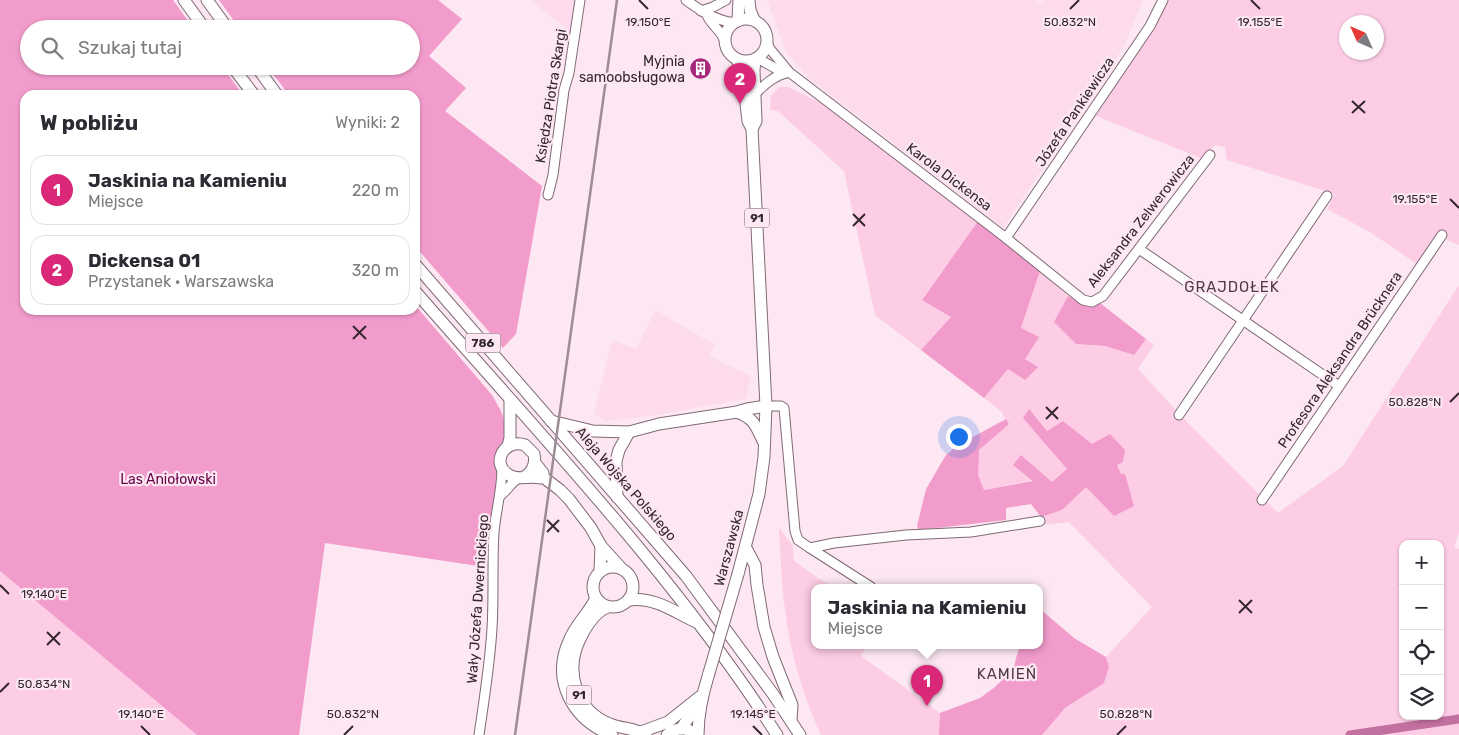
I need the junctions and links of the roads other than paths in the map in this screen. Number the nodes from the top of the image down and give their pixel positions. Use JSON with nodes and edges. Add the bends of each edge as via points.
{"nodes":[{"id":1,"x":184,"y":0,"type":"edge"},
{"id":2,"x":207,"y":0,"type":"edge"},
{"id":3,"x":580,"y":0,"type":"edge"},
{"id":4,"x":686,"y":0,"type":"edge"},
{"id":5,"x":726,"y":0,"type":"edge"},
{"id":6,"x":739,"y":0,"type":"edge"},
{"id":7,"x":749,"y":0,"type":"edge"},
{"id":8,"x":1163,"y":0,"type":"edge"},
{"id":9,"x":704,"y":13,"type":"junction"},
{"id":10,"x":198,"y":20,"type":"edge"},
{"id":11,"x":221,"y":20,"type":"edge"},
{"id":12,"x":754,"y":20,"type":"junction"},
{"id":13,"x":736,"y":22,"type":"junction"},
{"id":14,"x":725,"y":41,"type":"junction"},
{"id":15,"x":768,"y":42,"type":"junction"},
{"id":16,"x":737,"y":59,"type":"junction"},
{"id":17,"x":756,"y":59,"type":"junction"},
{"id":18,"x":787,"y":73,"type":"junction"},
{"id":19,"x":239,"y":75,"type":"edge"},
{"id":20,"x":263,"y":75,"type":"edge"},
{"id":21,"x":250,"y":90,"type":"edge"},
{"id":22,"x":273,"y":90,"type":"edge"},
{"id":23,"x":755,"y":94,"type":"junction"},
{"id":24,"x":752,"y":129,"type":"junction"},
{"id":25,"x":1210,"y":155,"type":"dead end"},
{"id":26,"x":548,"y":195,"type":"dead end"},
{"id":27,"x":1327,"y":196,"type":"dead end"},
{"id":28,"x":1442,"y":235,"type":"dead end"},
{"id":29,"x":1006,"y":238,"type":"junction"},
{"id":30,"x":1139,"y":249,"type":"junction"},
{"id":31,"x":420,"y":270,"type":"edge"},
{"id":32,"x":420,"y":297,"type":"edge"},
{"id":33,"x":1092,"y":302,"type":"joint"},
{"id":34,"x":1243,"y":320,"type":"junction"},
{"id":35,"x":1339,"y":386,"type":"junction"},
{"id":36,"x":510,"y":400,"type":"junction"},
{"id":37,"x":766,"y":406,"type":"junction"},
{"id":38,"x":737,"y":412,"type":"junction"},
{"id":39,"x":1179,"y":414,"type":"dead end"},
{"id":40,"x":551,"y":421,"type":"junction"},
{"id":41,"x":629,"y":432,"type":"junction"},
{"id":42,"x":764,"y":444,"type":"junction"},
{"id":43,"x":508,"y":446,"type":"junction"},
{"id":44,"x":535,"y":463,"type":"junction"},
{"id":45,"x":502,"y":468,"type":"junction"},
{"id":46,"x":522,"y":477,"type":"junction"},
{"id":47,"x":543,"y":477,"type":"junction"},
{"id":48,"x":501,"y":495,"type":"junction"},
{"id":49,"x":617,"y":496,"type":"junction"},
{"id":50,"x":1262,"y":500,"type":"dead end"},
{"id":51,"x":1040,"y":521,"type":"dead end"},
{"id":52,"x":600,"y":546,"type":"junction"},
{"id":53,"x":746,"y":548,"type":"junction"},
{"id":54,"x":810,"y":548,"type":"junction"},
{"id":55,"x":621,"y":568,"type":"junction"},
{"id":56,"x":600,"y":571,"type":"junction"},
{"id":57,"x":866,"y":584,"type":"edge"},
{"id":58,"x":596,"y":598,"type":"junction"},
{"id":59,"x":629,"y":600,"type":"junction"},
{"id":60,"x":608,"y":607,"type":"junction"},
{"id":61,"x":698,"y":622,"type":"junction"},
{"id":62,"x":699,"y":699,"type":"junction"},
{"id":63,"x":791,"y":720,"type":"junction"},
{"id":64,"x":681,"y":729,"type":"junction"},
{"id":65,"x":644,"y":733,"type":"edge"},
{"id":66,"x":480,"y":735,"type":"edge"},
{"id":67,"x":612,"y":735,"type":"edge"},
{"id":68,"x":667,"y":735,"type":"edge"},
{"id":69,"x":697,"y":735,"type":"edge"},
{"id":70,"x":776,"y":735,"type":"edge"},
{"id":71,"x":800,"y":735,"type":"edge"}],
"edges":[{"from":1,"to":10,"type":"main road"},
{"from":2,"to":11,"type":"main road"},
{"from":3,"to":26,"type":"street","name":"Księdza Piotra Skargi"},
{"from":4,"to":9,"type":"street"},
{"from":5,"to":9,"type":"street"},
{"from":6,"to":13,"type":"main road"},
{"from":7,"to":12,"type":"main road"},
{"from":8,"to":29,"type":"street","name":"Józefa Pankiewicza","via":[[1150,26]]},
{"from":9,"to":13,"type":"street"},
{"from":9,"to":14,"type":"street","via":[[720,30]]},
{"from":12,"to":13,"type":"main road"},
{"from":12,"to":15,"type":"main road","via":[[765,31]]},
{"from":13,"to":14,"type":"main road","via":[[729,28]]},
{"from":14,"to":16,"type":"main road","number":"91"},
{"from":15,"to":17,"type":"main road"},
{"from":15,"to":18,"type":"street","name":"Karola Dickensa"},
{"from":16,"to":17,"type":"main road"},
{"from":16,"to":24,"type":"main road","name":"Warszawska","number":"91"},
{"from":17,"to":18,"type":"street","name":"Karola Dickensa"},
{"from":17,"to":23,"type":"main road","name":"Warszawska","number":"91"},
{"from":18,"to":23,"type":"street","via":[[767,82]]},
{"from":18,"to":29,"type":"street","name":"Karola Dickensa"},
{"from":19,"to":21,"type":"main road"},
{"from":20,"to":22,"type":"main road"},
{"from":23,"to":24,"type":"main road","name":"Warszawska","number":"91","via":[[756,121]]},
{"from":24,"to":37,"type":"main road","name":"Warszawska","number":"91"},
{"from":25,"to":30,"type":"street","name":"Aleksandra Zelwerowicza"},
{"from":27,"to":34,"type":"street"},
{"from":28,"to":35,"type":"street","name":"Profesora Aleksandra Brücknera"},
{"from":29,"to":33,"type":"street","name":"Karola Dickensa","via":[[1083,300]]},
{"from":30,"to":33,"type":"street","name":"Aleksandra Zelwerowicza","via":[[1103,296]]},
{"from":30,"to":34,"type":"street"},
{"from":31,"to":40,"type":"main road","name":"Aleja Wojska Polskiego","number":"786"},
{"from":32,"to":36,"type":"main road","number":"786"},
{"from":34,"to":35,"type":"street"},
{"from":34,"to":39,"type":"street"},
{"from":35,"to":50,"type":"street","name":"Profesora Aleksandra Brücknera"},
{"from":36,"to":43,"type":"main road"},
{"from":36,"to":61,"type":"main road","via":[[622,528]]},
{"from":37,"to":38,"type":"main road"},
{"from":37,"to":42,"type":"main road","name":"Warszawska","number":"91"},
{"from":37,"to":54,"type":"street","via":[[784,408],[795,532],[798,540]]},
{"from":38,"to":41,"type":"main road"},
{"from":38,"to":42,"type":"main road","via":[[753,421]]},
{"from":40,"to":41,"type":"main road","via":[[593,431]]},
{"from":40,"to":49,"type":"main road","name":"Aleja Wojska Polskiego"},
{"from":41,"to":49,"type":"main road","via":[[616,461]]},
{"from":42,"to":53,"type":"main road","name":"Warszawska","number":"91","via":[[759,494]]},
{"from":43,"to":44,"type":"main road","via":[[516,443],[525,445],[534,454]]},
{"from":43,"to":45,"type":"main road","via":[[501,456]]},
{"from":44,"to":46,"type":"main road","via":[[531,471]]},
{"from":44,"to":47,"type":"main road","via":[[544,473]]},
{"from":45,"to":46,"type":"main road","via":[[511,477]]},
{"from":45,"to":48,"type":"street","name":"Wały Józefa Dwernickiego"},
{"from":46,"to":47,"type":"main road"},
{"from":46,"to":48,"type":"street"},
{"from":47,"to":52,"type":"main road","via":[[575,507]]},
{"from":48,"to":66,"type":"street","name":"Wały Józefa Dwernickiego","via":[[494,529],[492,628]]},
{"from":49,"to":63,"type":"main road","name":"Aleja Wojska Polskiego","via":[[686,576]]},
{"from":51,"to":54,"type":"street","via":[[971,532],[906,535]]},
{"from":52,"to":55,"type":"main road"},
{"from":52,"to":56,"type":"main road"},
{"from":53,"to":62,"type":"main road","name":"Warszawska","number":"91","bridge":true},
{"from":53,"to":63,"type":"main road","via":[[755,565],[764,627],[792,705]]},
{"from":54,"to":57,"type":"street"},
{"from":55,"to":56,"type":"main road","via":[[610,567]]},
{"from":55,"to":59,"type":"main road","via":[[632,581],[633,592]]},
{"from":56,"to":58,"type":"main road","via":[[593,587]]},
{"from":58,"to":60,"type":"main road"},
{"from":58,"to":67,"type":"main road","via":[[569,640],[562,672],[574,706],[590,724]]},
{"from":59,"to":60,"type":"main road","number":"91","via":[[618,607]]},
{"from":59,"to":61,"type":"main road","via":[[651,600]]},
{"from":60,"to":65,"type":"main road","number":"91","via":[[595,615],[582,633],[572,669],[577,692],[583,703],[599,718]]},
{"from":61,"to":70,"type":"main road"},
{"from":62,"to":64,"type":"main road","name":"Warszawska","number":"91"},
{"from":62,"to":65,"type":"main road","via":[[668,722]]},
{"from":62,"to":69,"type":"main road","name":"Warszawska","number":"91","via":[[702,709]]},
{"from":63,"to":71,"type":"main road","name":"Aleja Wojska Polskiego"},
{"from":64,"to":68,"type":"main road"},
{"from":64,"to":69,"type":"main road","number":"91"}]}
